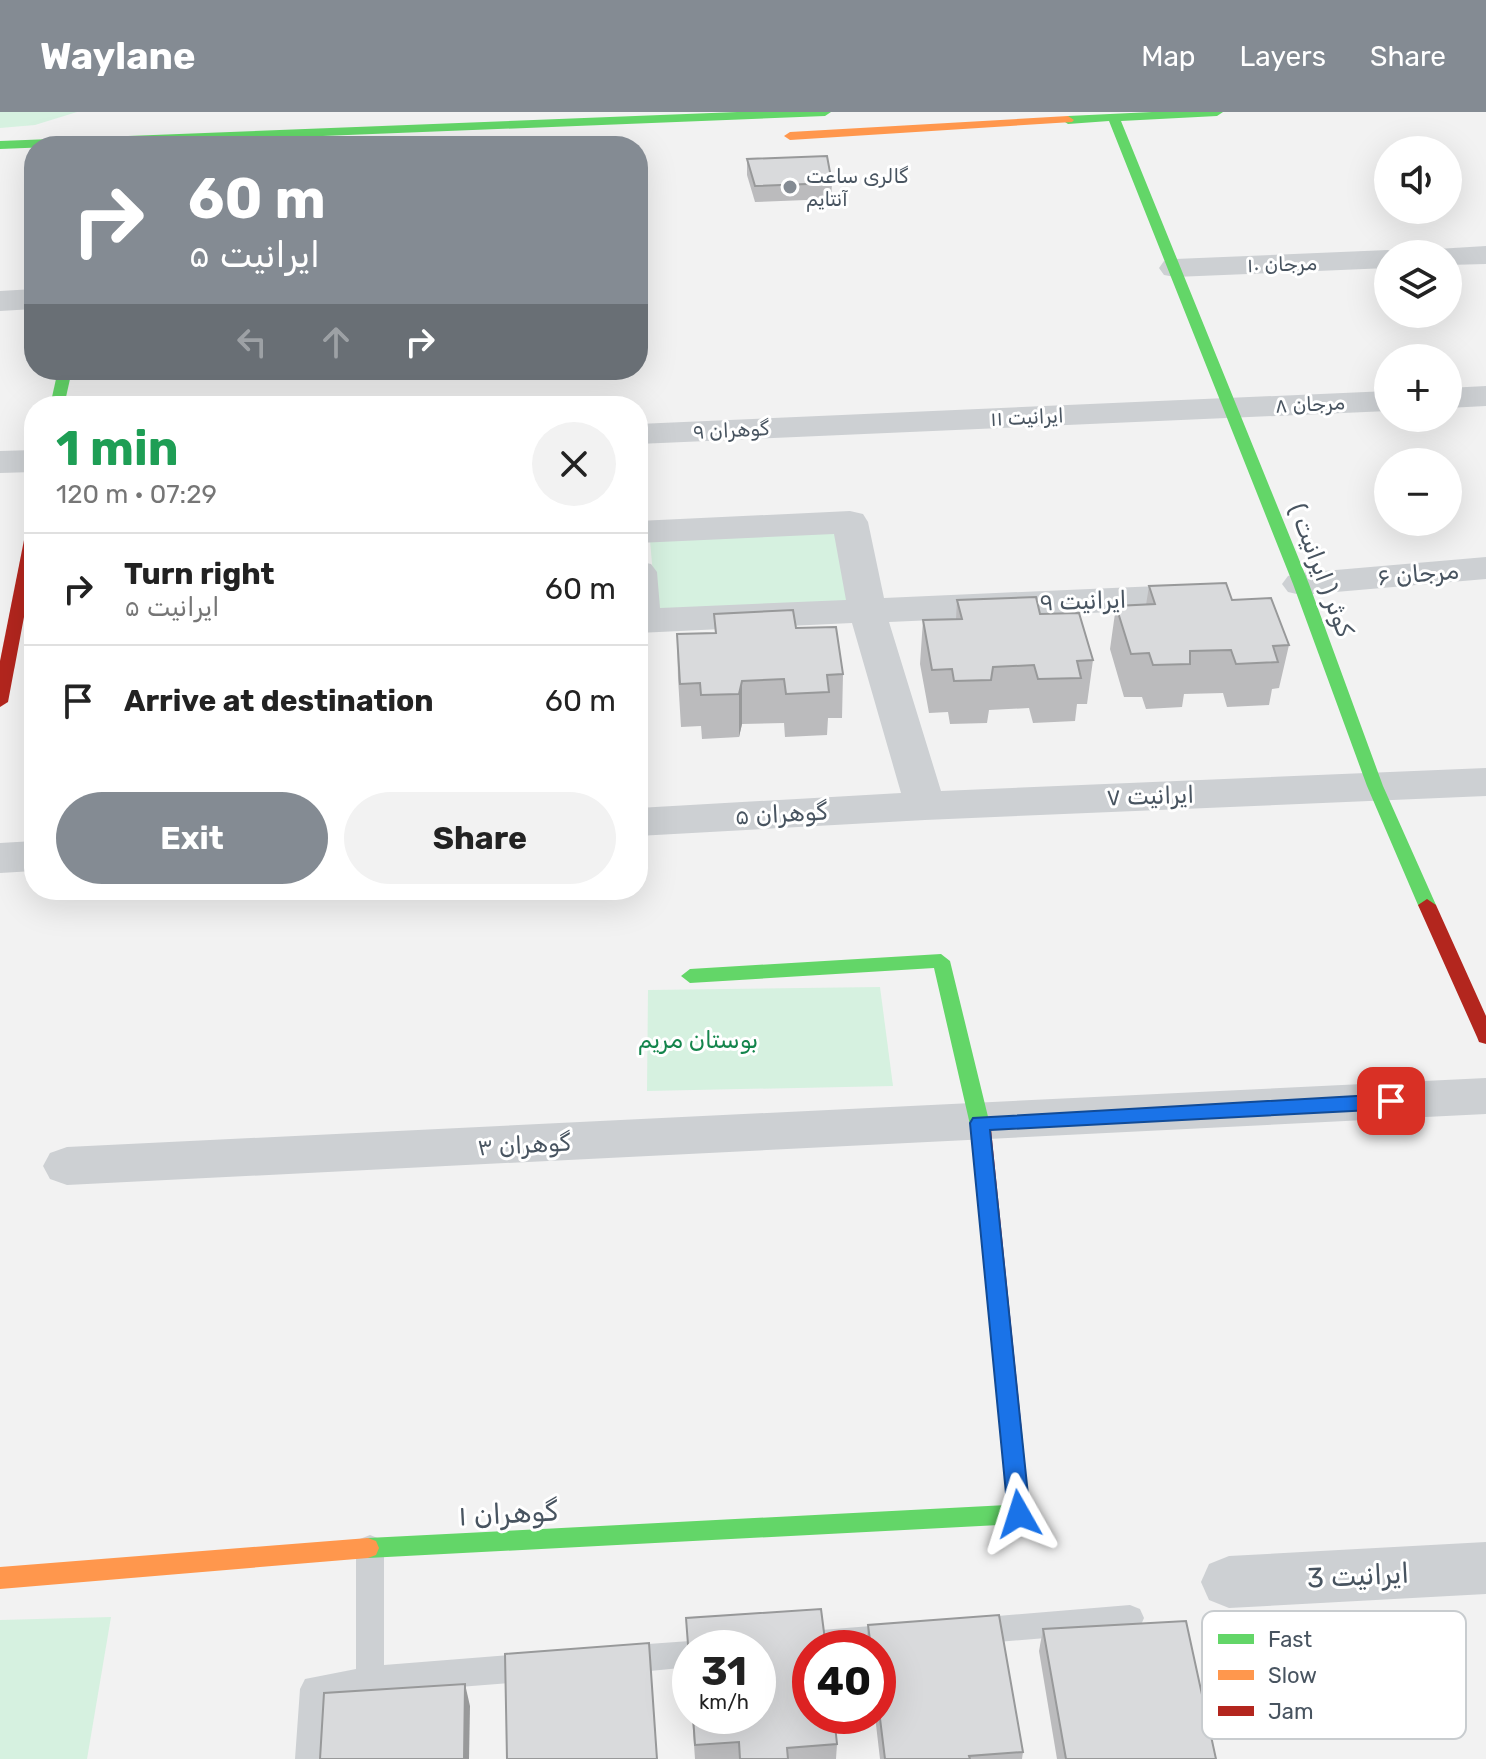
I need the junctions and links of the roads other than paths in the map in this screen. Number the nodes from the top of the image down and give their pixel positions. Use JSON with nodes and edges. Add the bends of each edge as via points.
{"nodes":[{"id":1,"x":825,"y":112,"type":"edge"},
{"id":2,"x":1217,"y":112,"type":"edge"},
{"id":3,"x":1114,"y":119,"type":"junction"},
{"id":4,"x":174,"y":136,"type":"edge"},
{"id":5,"x":766,"y":137,"type":"dead end"},
{"id":6,"x":24,"y":144,"type":"edge"},
{"id":7,"x":0,"y":145,"type":"edge"},
{"id":8,"x":1486,"y":255,"type":"edge"},
{"id":9,"x":1462,"y":256,"type":"edge"},
{"id":10,"x":1374,"y":260,"type":"edge"},
{"id":11,"x":1175,"y":268,"type":"junction"},
{"id":12,"x":24,"y":300,"type":"edge"},
{"id":13,"x":0,"y":301,"type":"edge"},
{"id":14,"x":1486,"y":396,"type":"edge"},
{"id":15,"x":1462,"y":397,"type":"edge"},
{"id":16,"x":1374,"y":402,"type":"edge"},
{"id":17,"x":1232,"y":407,"type":"junction"},
{"id":18,"x":823,"y":426,"type":"joint"},
{"id":19,"x":648,"y":434,"type":"edge"},
{"id":20,"x":24,"y":461,"type":"edge"},
{"id":21,"x":0,"y":462,"type":"edge"},
{"id":22,"x":648,"y":532,"type":"edge"},
{"id":23,"x":1486,"y":568,"type":"edge"},
{"id":24,"x":1301,"y":584,"type":"junction"},
{"id":25,"x":1203,"y":596,"type":"edge"},
{"id":26,"x":867,"y":610,"type":"junction"},
{"id":27,"x":648,"y":621,"type":"edge"},
{"id":28,"x":24,"y":637,"type":"edge"},
{"id":29,"x":22,"y":659,"type":"edge"},
{"id":30,"x":0,"y":702,"type":"edge"},
{"id":31,"x":1486,"y":782,"type":"edge"},
{"id":32,"x":1375,"y":786,"type":"junction"},
{"id":33,"x":925,"y":806,"type":"junction"},
{"id":34,"x":648,"y":821,"type":"edge"},
{"id":35,"x":24,"y":857,"type":"edge"},
{"id":36,"x":0,"y":858,"type":"edge"},
{"id":37,"x":690,"y":976,"type":"dead end"},
{"id":38,"x":1486,"y":1037,"type":"edge"},
{"id":39,"x":1486,"y":1096,"type":"edge"},
{"id":40,"x":980,"y":1123,"type":"junction"},
{"id":41,"x":67,"y":1166,"type":"dead end"},
{"id":42,"x":370,"y":1548,"type":"junction"},
{"id":43,"x":1486,"y":1568,"type":"edge"},
{"id":44,"x":0,"y":1578,"type":"edge"},
{"id":45,"x":1229,"y":1582,"type":"dead end"},
{"id":46,"x":1130,"y":1618,"type":"dead end"},
{"id":47,"x":776,"y":1647,"type":"edge"},
{"id":48,"x":672,"y":1655,"type":"edge"},
{"id":49,"x":599,"y":1661,"type":"edge"},
{"id":50,"x":568,"y":1664,"type":"edge"},
{"id":51,"x":370,"y":1680,"type":"junction"},
{"id":52,"x":310,"y":1759,"type":"edge"}],
"edges":[{"from":1,"to":4,"type":"street"},
{"from":2,"to":3,"type":"street"},
{"from":3,"to":5,"type":"street"},
{"from":3,"to":11,"type":"street","name":"کوثر ( ایرانیت )"},
{"from":6,"to":7,"type":"street"},
{"from":8,"to":9,"type":"street"},
{"from":10,"to":11,"type":"street","name":"مرجان ۱۰"},
{"from":11,"to":17,"type":"street","name":"کوثر ( ایرانیت )"},
{"from":12,"to":13,"type":"street"},
{"from":14,"to":15,"type":"street"},
{"from":16,"to":17,"type":"street","name":"مرجان ۸"},
{"from":17,"to":18,"type":"street","name":"ایرانیت ۱۱"},
{"from":17,"to":24,"type":"street","name":"کوثر ( ایرانیت )"},
{"from":18,"to":19,"type":"street","name":"گوهران ۹"},
{"from":20,"to":21,"type":"street"},
{"from":22,"to":26,"type":"street","via":[[850,522]]},
{"from":23,"to":24,"type":"street","name":"مرجان ۶"},
{"from":24,"to":32,"type":"street","name":"کوثر ( ایرانیت )"},
{"from":25,"to":26,"type":"street","name":"ایرانیت ۹"},
{"from":26,"to":27,"type":"street","name":"ایرانیت ۹"},
{"from":26,"to":33,"type":"street"},
{"from":28,"to":29,"type":"street"},
{"from":29,"to":30,"type":"street"},
{"from":31,"to":32,"type":"street","name":"ایرانیت ۷"},
{"from":32,"to":33,"type":"street","name":"ایرانیت ۷"},
{"from":32,"to":38,"type":"street","name":"کوثر ( ایرانیت )"},
{"from":33,"to":34,"type":"street","name":"گوهران ۵"},
{"from":35,"to":36,"type":"street"},
{"from":37,"to":40,"type":"street","via":[[941,961]]},
{"from":39,"to":40,"type":"street","name":"گوهران ۳"},
{"from":40,"to":41,"type":"street","name":"گوهران ۳"},
{"from":40,"to":42,"type":"street","name":"گوهران ۱","via":[[1019,1514]]},
{"from":42,"to":44,"type":"street","name":"گوهران ۱"},
{"from":42,"to":51,"type":"lane"},
{"from":43,"to":45,"type":"street","name":"ایرانیت 3"},
{"from":46,"to":47,"type":"lane"},
{"from":48,"to":49,"type":"lane"},
{"from":50,"to":51,"type":"lane"},
{"from":51,"to":52,"type":"lane","via":[[315,1689]]}]}
